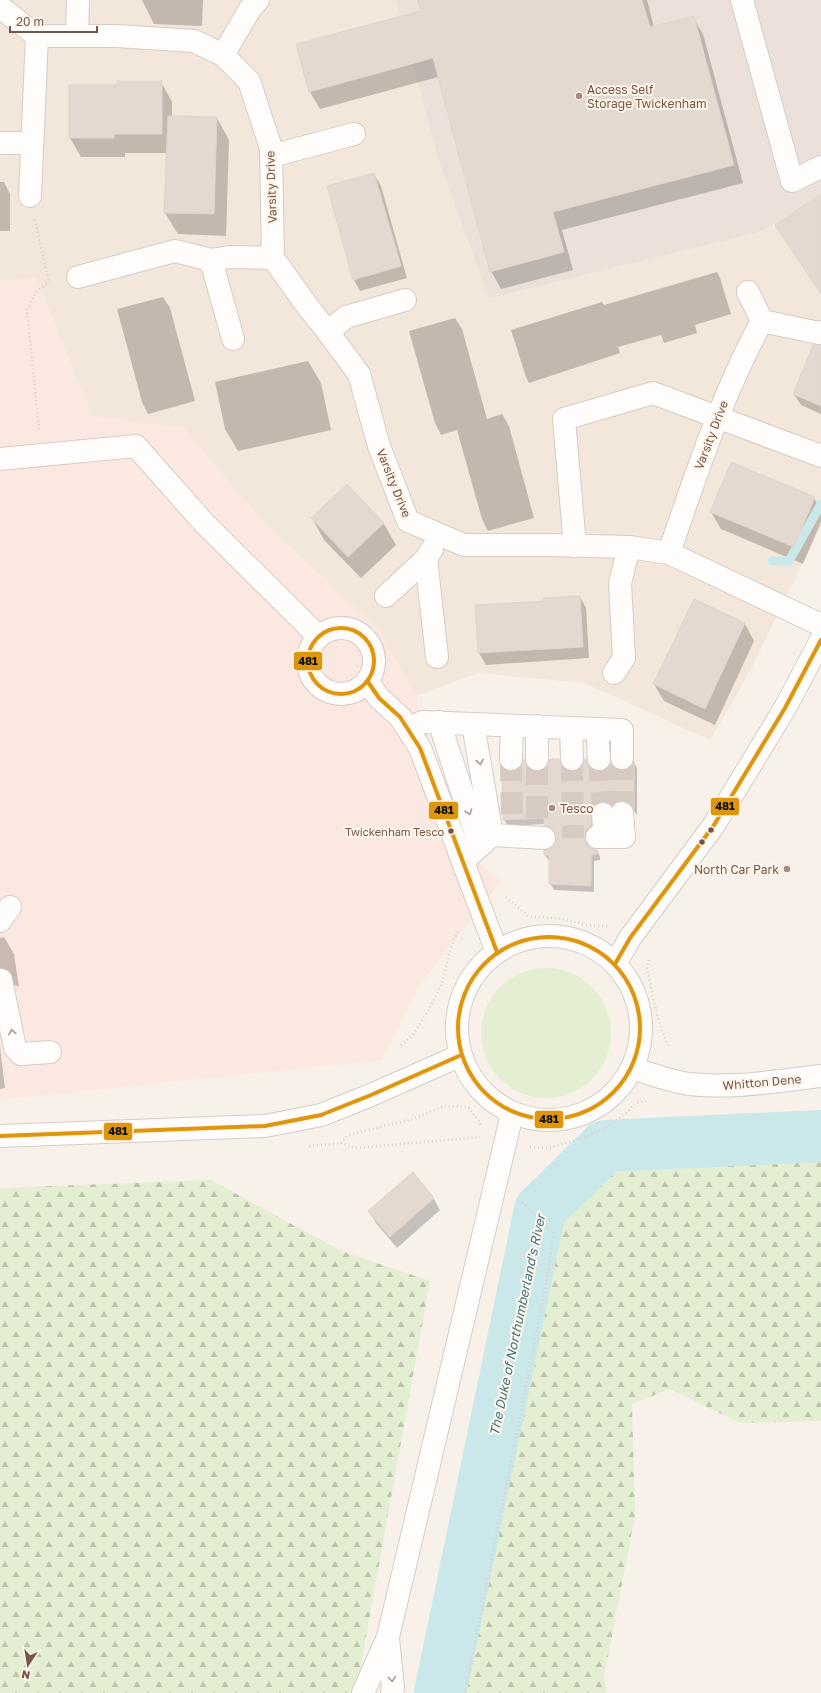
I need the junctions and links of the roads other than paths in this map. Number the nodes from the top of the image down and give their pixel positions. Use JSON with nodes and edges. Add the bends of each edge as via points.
{"nodes":[{"id":1,"x":78,"y":0,"type":"edge"},
{"id":2,"x":258,"y":0,"type":"edge"},
{"id":3,"x":742,"y":0,"type":"edge"},
{"id":4,"x":0,"y":7,"type":"edge"},
{"id":5,"x":37,"y":36,"type":"junction"},
{"id":6,"x":77,"y":36,"type":"junction"},
{"id":7,"x":223,"y":55,"type":"junction"},
{"id":8,"x":354,"y":134,"type":"dead end"},
{"id":9,"x":0,"y":143,"type":"edge"},
{"id":10,"x":32,"y":143,"type":"junction"},
{"id":11,"x":271,"y":156,"type":"junction"},
{"id":12,"x":821,"y":167,"type":"edge"},
{"id":13,"x":30,"y":196,"type":"road end"},
{"id":14,"x":220,"y":258,"type":"junction"},
{"id":15,"x":273,"y":258,"type":"junction"},
{"id":16,"x":78,"y":278,"type":"road end"},
{"id":17,"x":748,"y":292,"type":"dead end"},
{"id":18,"x":405,"y":300,"type":"dead end"},
{"id":19,"x":762,"y":321,"type":"junction"},
{"id":20,"x":328,"y":332,"type":"junction"},
{"id":21,"x":821,"y":332,"type":"edge"},
{"id":22,"x":233,"y":339,"type":"dead end"},
{"id":23,"x":717,"y":417,"type":"junction"},
{"id":24,"x":821,"y":456,"type":"edge"},
{"id":25,"x":0,"y":459,"type":"edge"},
{"id":26,"x":440,"y":534,"type":"junction"},
{"id":27,"x":575,"y":546,"type":"junction"},
{"id":28,"x":629,"y":547,"type":"junction"},
{"id":29,"x":669,"y":553,"type":"junction"},
{"id":30,"x":426,"y":559,"type":"junction"},
{"id":31,"x":386,"y":596,"type":"dead end"},
{"id":32,"x":821,"y":625,"type":"edge"},
{"id":33,"x":318,"y":636,"type":"junction"},
{"id":34,"x":821,"y":640,"type":"edge"},
{"id":35,"x":437,"y":657,"type":"dead end"},
{"id":36,"x":614,"y":673,"type":"dead end"},
{"id":37,"x":368,"y":682,"type":"junction"},
{"id":38,"x":439,"y":722,"type":"junction"},
{"id":39,"x":473,"y":724,"type":"junction"},
{"id":40,"x":512,"y":726,"type":"junction"},
{"id":41,"x":537,"y":726,"type":"junction"},
{"id":42,"x":407,"y":728,"type":"junction"},
{"id":43,"x":571,"y":728,"type":"junction"},
{"id":44,"x":597,"y":729,"type":"junction"},
{"id":45,"x":622,"y":758,"type":"tunnel mouth"},
{"id":46,"x":537,"y":759,"type":"tunnel mouth"},
{"id":47,"x":572,"y":759,"type":"tunnel mouth"},
{"id":48,"x":598,"y":759,"type":"tunnel mouth"},
{"id":49,"x":511,"y":760,"type":"tunnel mouth"},
{"id":50,"x":613,"y":813,"type":"tunnel mouth"},
{"id":51,"x":539,"y":831,"type":"dead end"},
{"id":52,"x":500,"y":834,"type":"junction"},
{"id":53,"x":601,"y":837,"type":"dead end"},
{"id":54,"x":463,"y":861,"type":"junction"},
{"id":55,"x":497,"y":952,"type":"junction"},
{"id":56,"x":615,"y":964,"type":"junction"},
{"id":57,"x":1,"y":980,"type":"dead end"},
{"id":58,"x":50,"y":1052,"type":"dead end"},
{"id":59,"x":459,"y":1056,"type":"junction"},
{"id":60,"x":632,"y":1068,"type":"junction"},
{"id":61,"x":821,"y":1076,"type":"edge"},
{"id":62,"x":512,"y":1114,"type":"junction"},
{"id":63,"x":0,"y":1136,"type":"edge"},
{"id":64,"x":388,"y":1637,"type":"junction"},
{"id":65,"x":363,"y":1693,"type":"edge"},
{"id":66,"x":392,"y":1693,"type":"edge"}],
"edges":[{"from":1,"to":6,"type":"street"},
{"from":2,"to":7,"type":"street","via":[[250,8]]},
{"from":3,"to":12,"type":"street","via":[[792,181]]},
{"from":4,"to":5,"type":"street"},
{"from":5,"to":6,"type":"street","name":"Varsity Drive"},
{"from":5,"to":10,"type":"street"},
{"from":6,"to":7,"type":"street","name":"Varsity Drive","via":[[194,41]]},
{"from":7,"to":11,"type":"street","name":"Varsity Drive","via":[[249,81],[271,148]]},
{"from":8,"to":11,"type":"street"},
{"from":9,"to":10,"type":"street"},
{"from":10,"to":13,"type":"street"},
{"from":11,"to":15,"type":"street","name":"Varsity Drive"},
{"from":14,"to":15,"type":"street"},
{"from":14,"to":16,"type":"street","via":[[175,251]]},
{"from":14,"to":22,"type":"street"},
{"from":15,"to":20,"type":"street","name":"Varsity Drive"},
{"from":17,"to":19,"type":"street"},
{"from":18,"to":20,"type":"street","via":[[346,317]]},
{"from":19,"to":21,"type":"street"},
{"from":19,"to":23,"type":"street","name":"Varsity Drive"},
{"from":20,"to":26,"type":"street","name":"Varsity Drive","via":[[359,374],[379,446],[408,520]]},
{"from":23,"to":24,"type":"street"},
{"from":23,"to":27,"type":"street","via":[[653,393],[564,419]]},
{"from":23,"to":29,"type":"street","name":"Varsity Drive"},
{"from":25,"to":33,"type":"street","via":[[136,446],[204,523]]},
{"from":26,"to":27,"type":"street","name":"Varsity Drive","via":[[464,545]]},
{"from":26,"to":30,"type":"street"},
{"from":27,"to":28,"type":"street","name":"Varsity Drive"},
{"from":28,"to":29,"type":"street","name":"Varsity Drive"},
{"from":28,"to":36,"type":"street","via":[[620,584],[624,658]]},
{"from":29,"to":32,"type":"street","name":"Varsity Drive"},
{"from":30,"to":31,"type":"street"},
{"from":30,"to":35,"type":"street"},
{"from":33,"to":37,"type":"street","via":[[329,629],[345,627],[362,635],[372,648],[374,665]]},
{"from":33,"to":37,"type":"street","via":[[308,652],[310,675],[320,687],[335,694],[354,692]]},
{"from":34,"to":56,"type":"street","via":[[785,708],[714,825],[630,938]]},
{"from":37,"to":42,"type":"street"},
{"from":38,"to":39,"type":"street"},
{"from":38,"to":42,"type":"street","via":[[423,722]]},
{"from":38,"to":52,"type":"street","one_way":true},
{"from":39,"to":40,"type":"street"},
{"from":39,"to":52,"type":"street","one_way":true},
{"from":40,"to":41,"type":"street"},
{"from":40,"to":49,"type":"street"},
{"from":41,"to":43,"type":"street"},
{"from":41,"to":46,"type":"street"},
{"from":42,"to":54,"type":"street","via":[[420,748]]},
{"from":43,"to":44,"type":"street"},
{"from":43,"to":47,"type":"street"},
{"from":44,"to":45,"type":"street","via":[[622,730]]},
{"from":44,"to":48,"type":"street"},
{"from":50,"to":53,"type":"street","via":[[624,837]]},
{"from":51,"to":52,"type":"street"},
{"from":52,"to":54,"type":"street"},
{"from":54,"to":55,"type":"street"},
{"from":55,"to":56,"type":"street","via":[[526,939],[558,936],[589,946]]},
{"from":55,"to":59,"type":"street","via":[[476,971],[462,997],[457,1025]]},
{"from":56,"to":60,"type":"street","via":[[631,987],[640,1013],[640,1041]]},
{"from":58,"to":57,"type":"street","one_way":true,"via":[[21,1054],[15,1048]]},
{"from":59,"to":62,"type":"street","via":[[472,1080],[493,1101]]},
{"from":59,"to":63,"type":"street","via":[[321,1115],[265,1126]]},
{"from":60,"to":61,"type":"street","name":"Whitton Dene","via":[[688,1084],[706,1085],[733,1086]]},
{"from":60,"to":62,"type":"street","via":[[617,1090],[596,1107],[572,1117],[545,1120]]},
{"from":62,"to":64,"type":"street"},
{"from":64,"to":65,"type":"street"},
{"from":64,"to":66,"type":"street","one_way":true}]}
